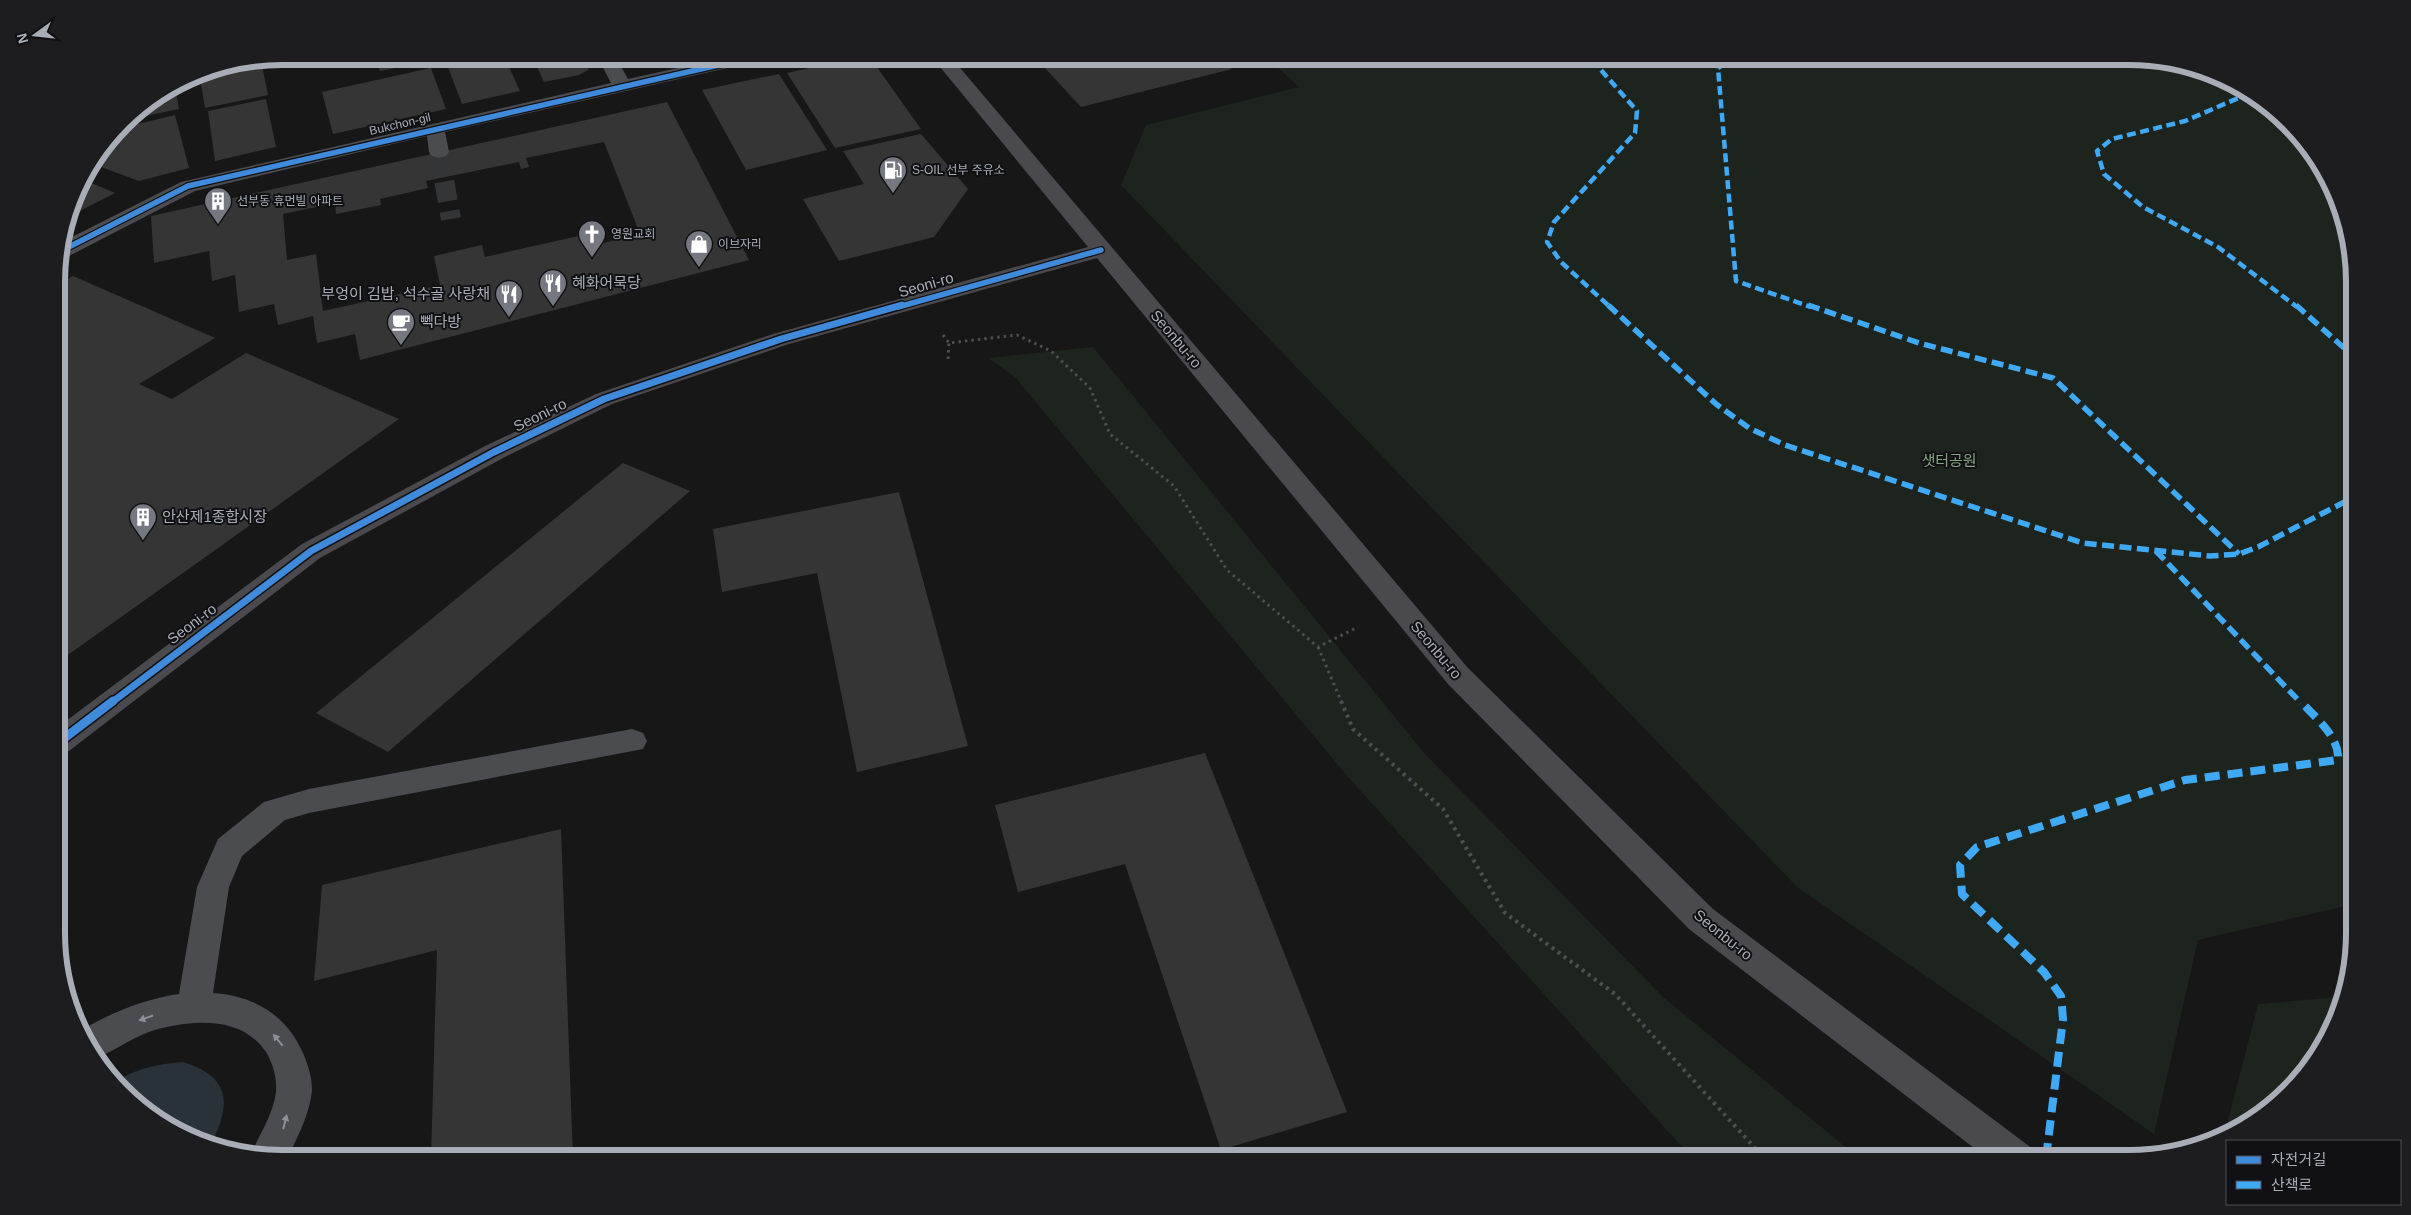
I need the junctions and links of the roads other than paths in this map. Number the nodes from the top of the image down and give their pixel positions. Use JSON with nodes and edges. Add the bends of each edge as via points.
{"nodes":[{"id":1,"x":611,"y":65,"type":"edge"},
{"id":2,"x":717,"y":65,"type":"edge"},
{"id":3,"x":947,"y":65,"type":"edge"},
{"id":4,"x":622,"y":86,"type":"junction"},
{"id":5,"x":434,"y":128,"type":"junction"},
{"id":6,"x":439,"y":152,"type":"tunnel mouth"},
{"id":7,"x":68,"y":246,"type":"edge"},
{"id":8,"x":1101,"y":250,"type":"junction"},
{"id":9,"x":65,"y":738,"type":"edge"},
{"id":10,"x":632,"y":741,"type":"dead end"},
{"id":11,"x":194,"y":1007,"type":"junction"},
{"id":12,"x":94,"y":1041,"type":"edge"},
{"id":13,"x":272,"y":1150,"type":"edge"},
{"id":14,"x":2005,"y":1150,"type":"edge"}],
"edges":[{"from":1,"to":4,"type":"street"},
{"from":2,"to":4,"type":"street","name":"Bukchon-gil"},
{"from":3,"to":8,"type":"main road","name":"Seonbu-ro"},
{"from":4,"to":5,"type":"street","name":"Bukchon-gil"},
{"from":5,"to":6,"type":"street"},
{"from":5,"to":7,"type":"street","name":"Bukchon-gil","via":[[188,186]]},
{"from":8,"to":9,"type":"main road","name":"Seoni-ro","via":[[781,339],[604,399],[494,452],[311,551]]},
{"from":8,"to":14,"type":"main road","name":"Seonbu-ro","via":[[1458,676],[1701,919]]},
{"from":10,"to":11,"type":"street","via":[[309,801],[275,811],[229,848],[212,887]]},
{"from":11,"to":12,"type":"street","one_way":true,"via":[[149,1016]]},
{"from":13,"to":11,"type":"street","one_way":true,"via":[[284,1129],[294,1085],[286,1051],[266,1026],[234,1011]]}]}
